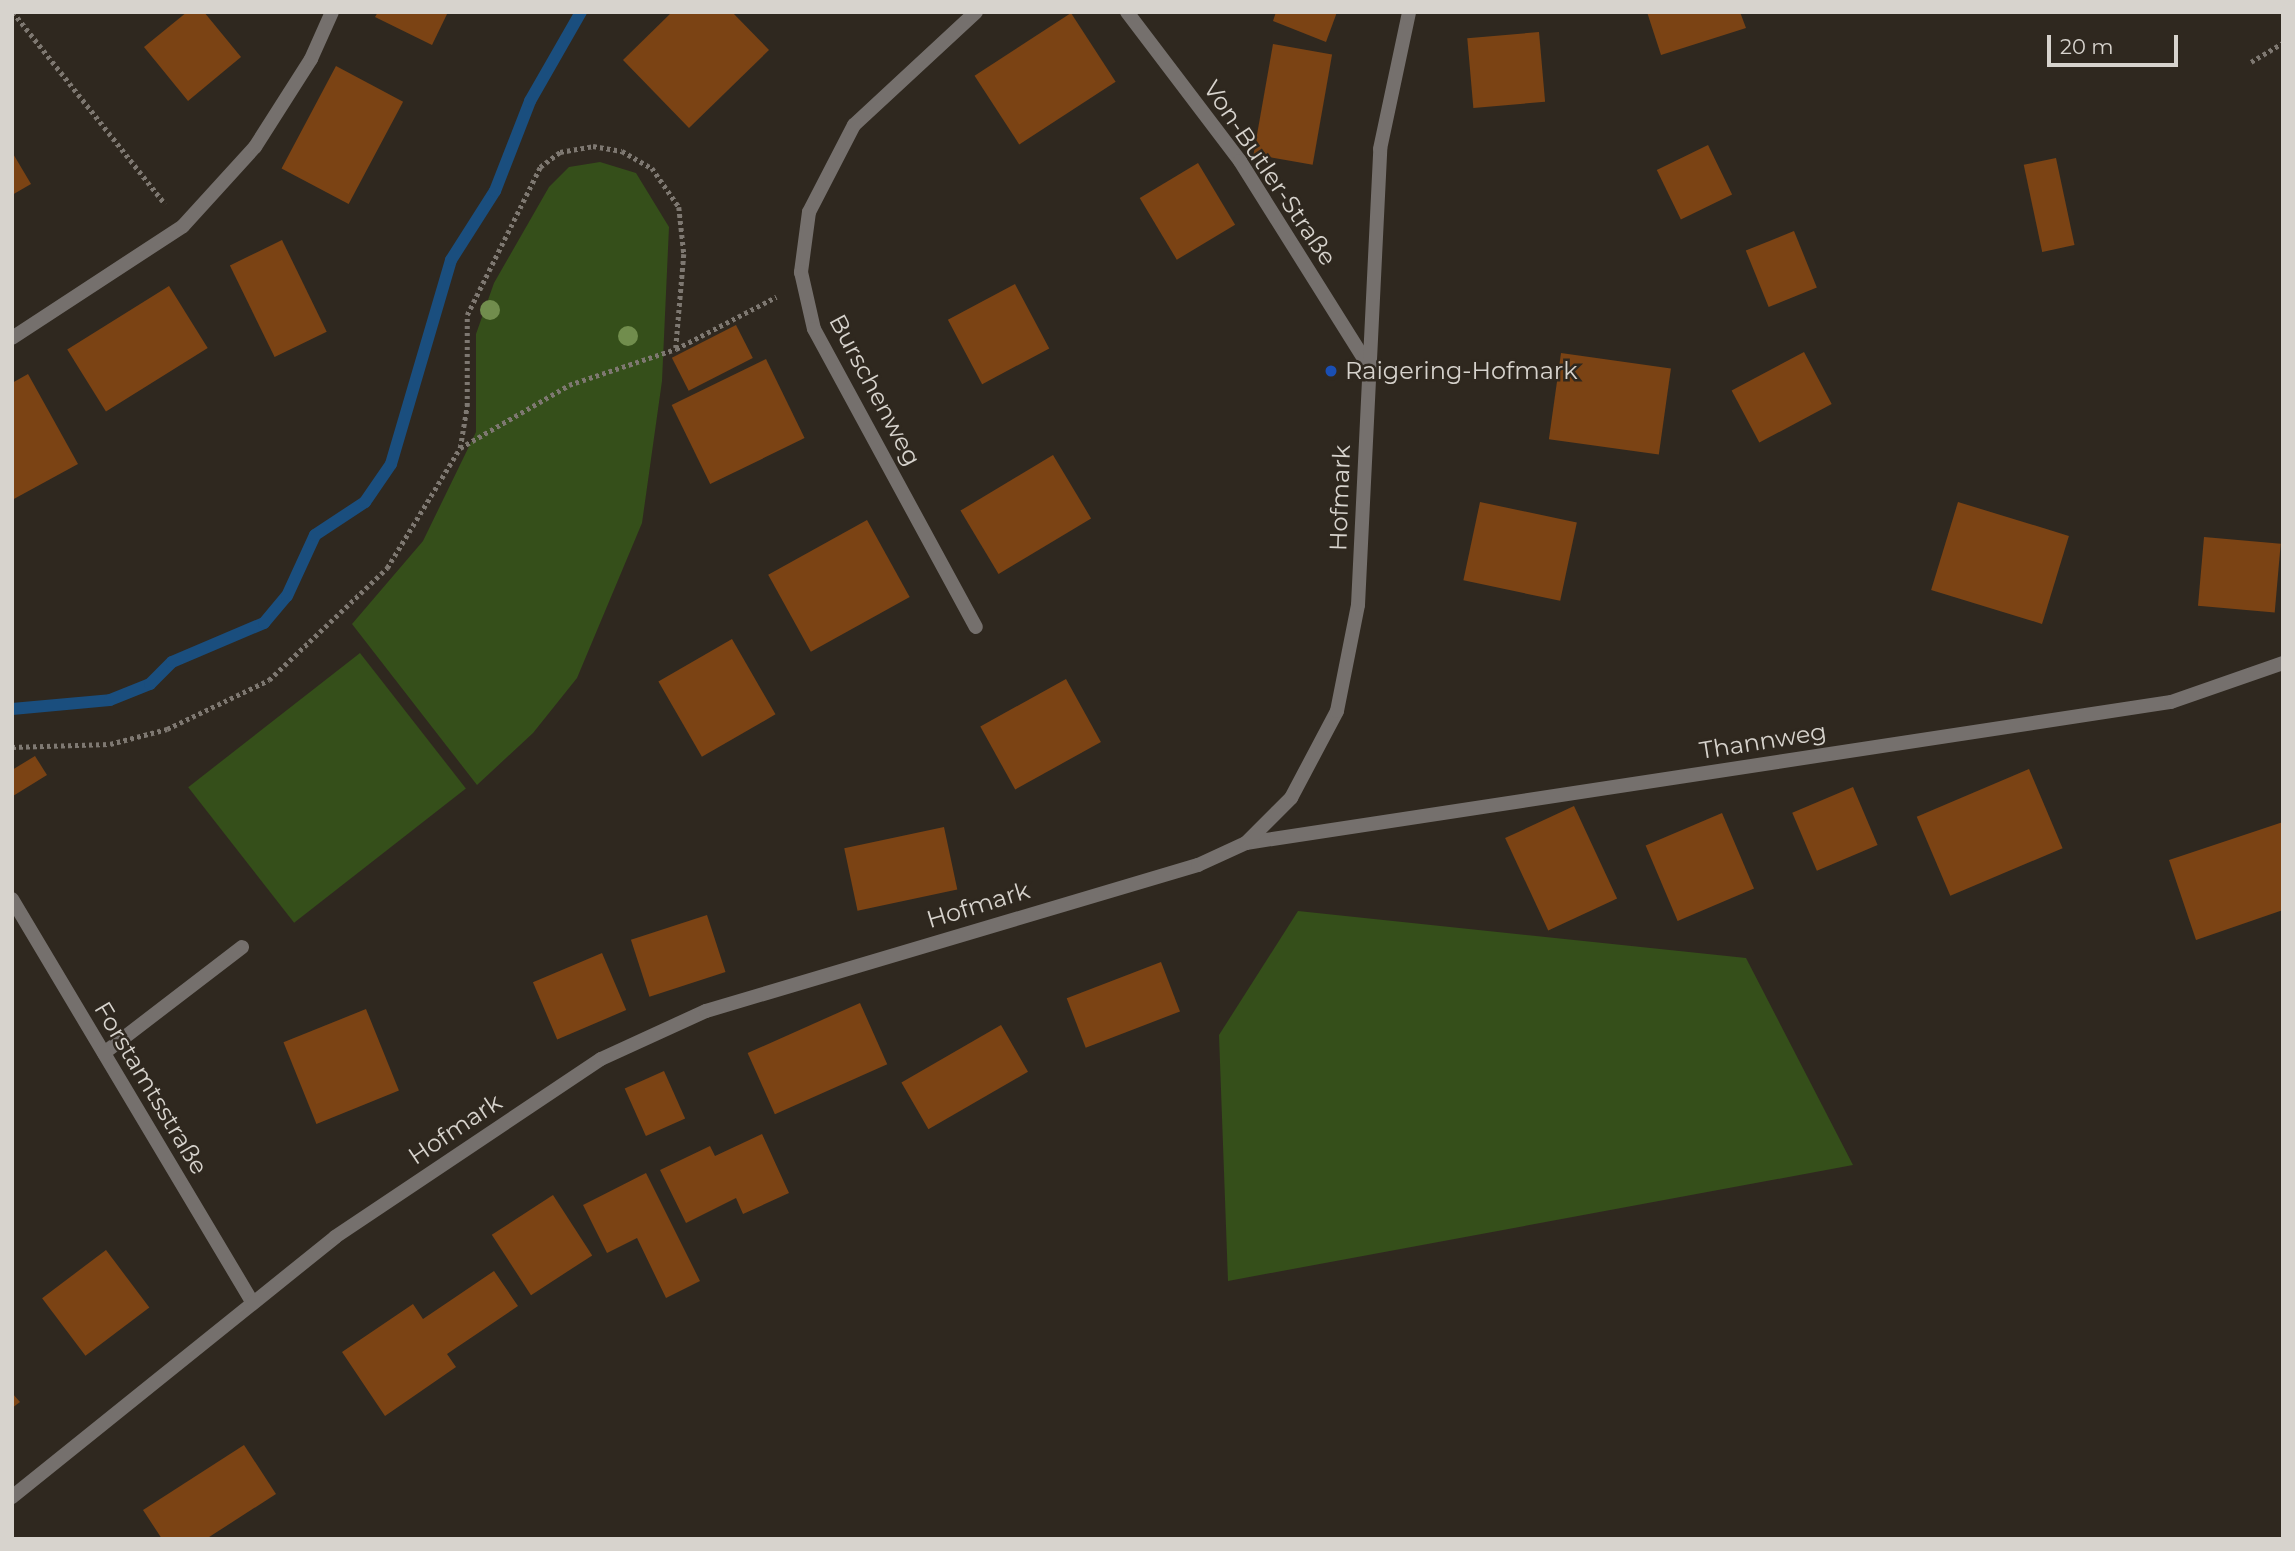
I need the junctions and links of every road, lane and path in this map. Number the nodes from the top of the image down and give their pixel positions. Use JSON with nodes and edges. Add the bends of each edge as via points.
{"nodes":[{"id":1,"x":13,"y":12,"type":"edge"},
{"id":2,"x":332,"y":12,"type":"edge"},
{"id":3,"x":976,"y":12,"type":"edge"},
{"id":4,"x":1128,"y":12,"type":"edge"},
{"id":5,"x":1409,"y":12,"type":"edge"},
{"id":6,"x":2283,"y":43,"type":"edge"},
{"id":7,"x":2251,"y":62,"type":"dead end"},
{"id":8,"x":183,"y":226,"type":"junction"},
{"id":9,"x":802,"y":284,"type":"junction"},
{"id":10,"x":12,"y":338,"type":"edge"},
{"id":11,"x":676,"y":349,"type":"junction"},
{"id":12,"x":1368,"y":365,"type":"junction"},
{"id":13,"x":460,"y":448,"type":"junction"},
{"id":14,"x":976,"y":627,"type":"dead end"},
{"id":15,"x":2283,"y":663,"type":"edge"},
{"id":16,"x":12,"y":747,"type":"edge"},
{"id":17,"x":1246,"y":844,"type":"junction"},
{"id":18,"x":12,"y":899,"type":"edge"},
{"id":19,"x":242,"y":947,"type":"dead end"},
{"id":20,"x":104,"y":1053,"type":"junction"},
{"id":21,"x":251,"y":1300,"type":"junction"},
{"id":22,"x":12,"y":1497,"type":"edge"}],
"edges":[{"from":1,"to":8,"type":"path"},
{"from":2,"to":8,"type":"street","via":[[312,59],[255,147]]},
{"from":3,"to":9,"type":"street","name":"Burschenweg","via":[[854,125],[809,212]]},
{"from":4,"to":12,"type":"street","name":"Von-Butler-Straße","via":[[1240,161]]},
{"from":5,"to":12,"type":"street","name":"Hofmark","via":[[1380,149]]},
{"from":6,"to":7,"type":"path"},
{"from":8,"to":10,"type":"street"},
{"from":9,"to":11,"type":"path"},
{"from":9,"to":14,"type":"street","name":"Burschenweg","via":[[814,329]]},
{"from":11,"to":13,"type":"path","via":[[569,385]]},
{"from":11,"to":13,"type":"path","via":[[684,254],[678,206],[652,168],[622,151],[593,146],[560,152],[540,167],[471,303]]},
{"from":12,"to":17,"type":"street","name":"Hofmark","via":[[1358,605],[1337,711],[1291,798]]},
{"from":13,"to":16,"type":"path","via":[[387,568],[269,680],[156,732],[110,744]]},
{"from":15,"to":17,"type":"street","name":"Thannweg","via":[[2171,702]]},
{"from":17,"to":21,"type":"street","name":"Hofmark","via":[[1198,864],[706,1011],[601,1059]]},
{"from":18,"to":20,"type":"street","name":"Forstamtsstraße"},
{"from":19,"to":20,"type":"street","via":[[165,1013]]},
{"from":20,"to":21,"type":"street","name":"Forstamtsstraße"},
{"from":21,"to":22,"type":"street","name":"Hofmark"}]}
